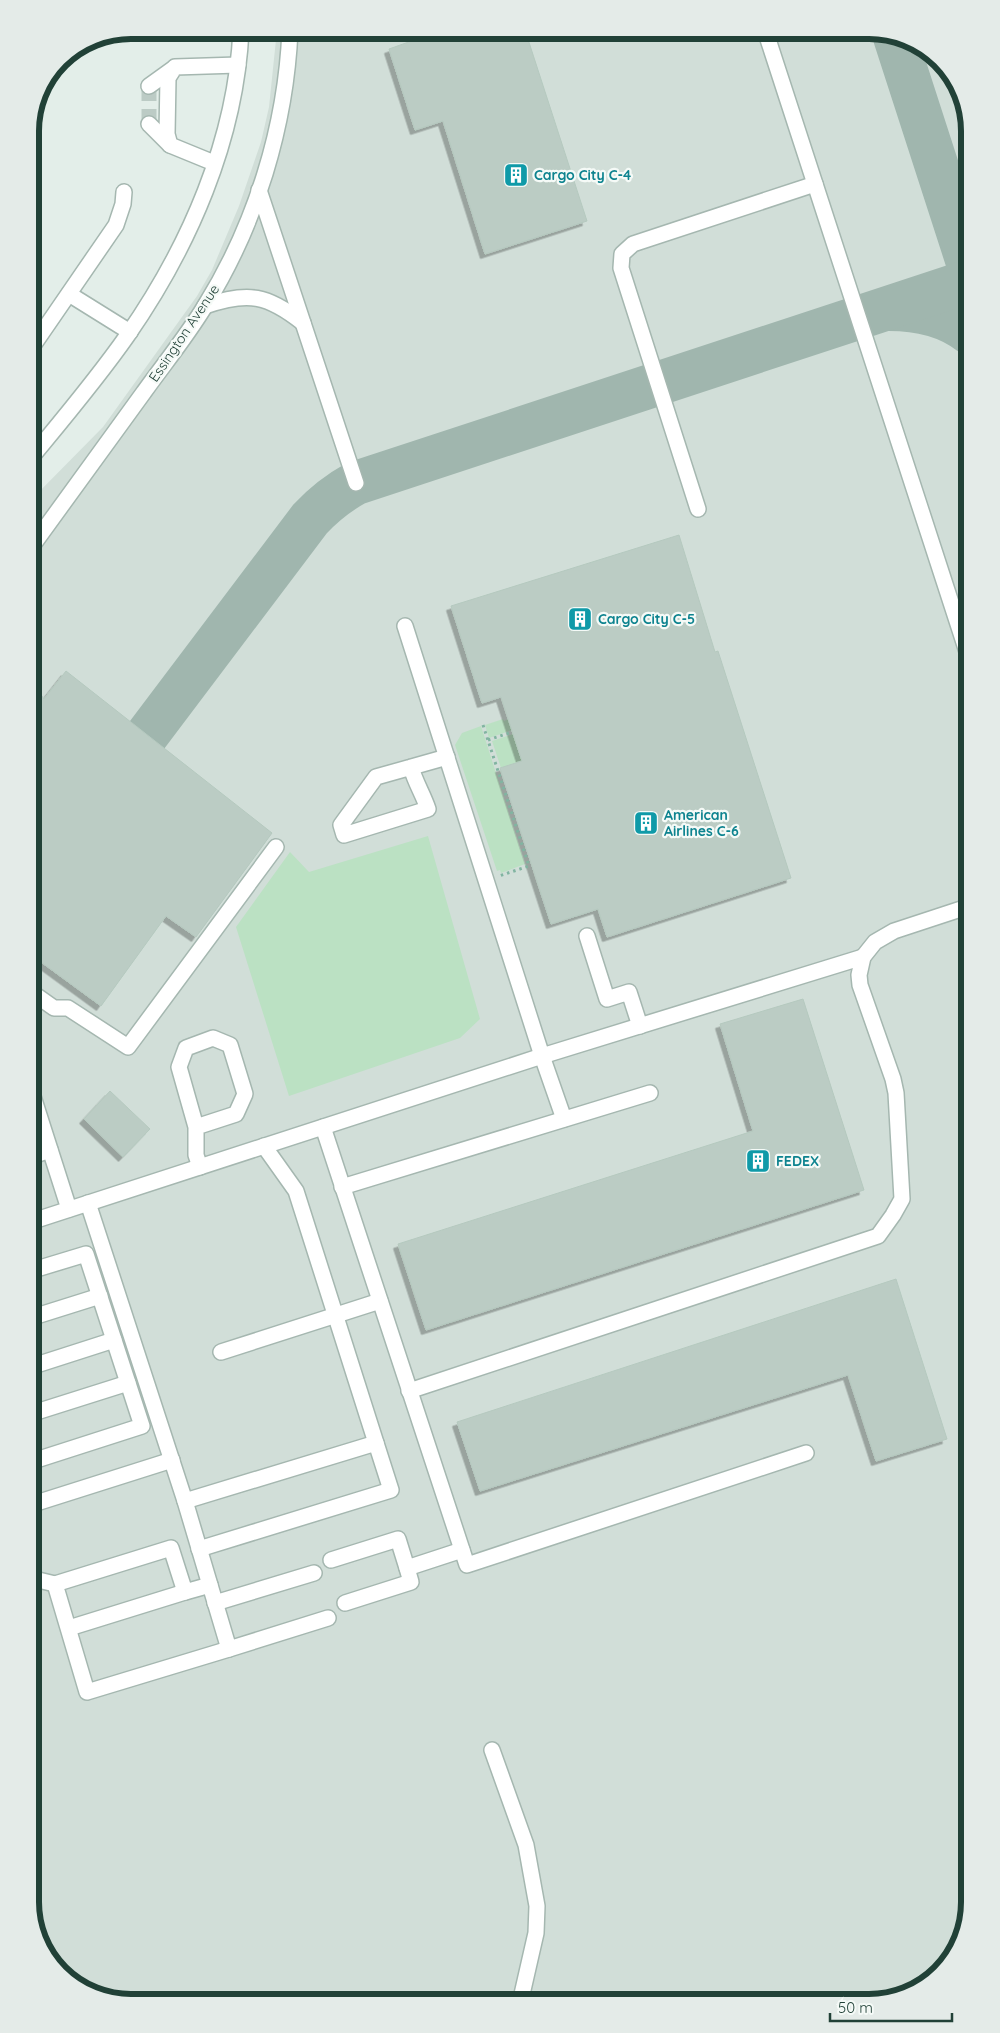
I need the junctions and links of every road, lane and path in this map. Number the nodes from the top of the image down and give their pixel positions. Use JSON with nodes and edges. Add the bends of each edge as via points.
{"nodes":[{"id":1,"x":240,"y":39,"type":"edge"},
{"id":2,"x":289,"y":39,"type":"edge"},
{"id":3,"x":768,"y":39,"type":"edge"},
{"id":4,"x":238,"y":65,"type":"junction"},
{"id":5,"x":176,"y":67,"type":"junction"},
{"id":6,"x":149,"y":86,"type":"dead end"},
{"id":7,"x":149,"y":124,"type":"dead end"},
{"id":8,"x":170,"y":145,"type":"junction"},
{"id":9,"x":214,"y":164,"type":"junction"},
{"id":10,"x":815,"y":184,"type":"junction"},
{"id":11,"x":259,"y":190,"type":"junction"},
{"id":12,"x":124,"y":192,"type":"dead end"},
{"id":13,"x":69,"y":294,"type":"junction"},
{"id":14,"x":205,"y":306,"type":"junction"},
{"id":15,"x":303,"y":323,"type":"junction"},
{"id":16,"x":130,"y":332,"type":"junction"},
{"id":17,"x":39,"y":337,"type":"edge"},
{"id":18,"x":39,"y":448,"type":"edge"},
{"id":19,"x":356,"y":483,"type":"dead end"},
{"id":20,"x":698,"y":509,"type":"dead end"},
{"id":21,"x":39,"y":527,"type":"edge"},
{"id":22,"x":405,"y":626,"type":"dead end"},
{"id":23,"x":961,"y":633,"type":"edge"},
{"id":24,"x":484,"y":725,"type":"dead end"},
{"id":25,"x":512,"y":732,"type":"dead end"},
{"id":26,"x":488,"y":740,"type":"junction"},
{"id":27,"x":447,"y":758,"type":"junction"},
{"id":28,"x":411,"y":767,"type":"junction"},
{"id":29,"x":276,"y":847,"type":"dead end"},
{"id":30,"x":498,"y":877,"type":"dead end"},
{"id":31,"x":961,"y":909,"type":"edge"},
{"id":32,"x":587,"y":936,"type":"dead end"},
{"id":33,"x":863,"y":957,"type":"junction"},
{"id":34,"x":39,"y":997,"type":"edge"},
{"id":35,"x":640,"y":1026,"type":"junction"},
{"id":36,"x":542,"y":1056,"type":"junction"},
{"id":37,"x":650,"y":1093,"type":"dead end"},
{"id":38,"x":39,"y":1115,"type":"edge"},
{"id":39,"x":564,"y":1119,"type":"junction"},
{"id":40,"x":196,"y":1127,"type":"junction"},
{"id":41,"x":323,"y":1127,"type":"junction"},
{"id":42,"x":264,"y":1146,"type":"junction"},
{"id":43,"x":50,"y":1150,"type":"junction"},
{"id":44,"x":39,"y":1154,"type":"edge"},
{"id":45,"x":200,"y":1167,"type":"junction"},
{"id":46,"x":342,"y":1187,"type":"junction"},
{"id":47,"x":88,"y":1203,"type":"junction"},
{"id":48,"x":68,"y":1209,"type":"junction"},
{"id":49,"x":39,"y":1219,"type":"edge"},
{"id":50,"x":39,"y":1269,"type":"edge"},
{"id":51,"x":100,"y":1296,"type":"junction"},
{"id":52,"x":380,"y":1302,"type":"junction"},
{"id":53,"x":39,"y":1315,"type":"edge"},
{"id":54,"x":336,"y":1316,"type":"junction"},
{"id":55,"x":114,"y":1340,"type":"junction"},
{"id":56,"x":221,"y":1352,"type":"dead end"},
{"id":57,"x":39,"y":1364,"type":"edge"},
{"id":58,"x":128,"y":1383,"type":"junction"},
{"id":59,"x":409,"y":1391,"type":"junction"},
{"id":60,"x":39,"y":1411,"type":"edge"},
{"id":61,"x":376,"y":1443,"type":"junction"},
{"id":62,"x":806,"y":1453,"type":"dead end"},
{"id":63,"x":39,"y":1459,"type":"edge"},
{"id":64,"x":172,"y":1460,"type":"junction"},
{"id":65,"x":185,"y":1501,"type":"junction"},
{"id":66,"x":39,"y":1502,"type":"edge"},
{"id":67,"x":199,"y":1549,"type":"junction"},
{"id":68,"x":462,"y":1550,"type":"junction"},
{"id":69,"x":331,"y":1560,"type":"dead end"},
{"id":70,"x":407,"y":1568,"type":"junction"},
{"id":71,"x":314,"y":1572,"type":"dead end"},
{"id":72,"x":39,"y":1580,"type":"edge"},
{"id":73,"x":55,"y":1584,"type":"junction"},
{"id":74,"x":210,"y":1585,"type":"junction"},
{"id":75,"x":185,"y":1592,"type":"junction"},
{"id":76,"x":215,"y":1603,"type":"junction"},
{"id":77,"x":345,"y":1603,"type":"dead end"},
{"id":78,"x":328,"y":1618,"type":"dead end"},
{"id":79,"x":68,"y":1628,"type":"junction"},
{"id":80,"x":229,"y":1649,"type":"junction"},
{"id":81,"x":492,"y":1750,"type":"dead end"},
{"id":82,"x":522,"y":1994,"type":"edge"}],
"edges":[{"from":1,"to":4,"type":"street"},
{"from":2,"to":11,"type":"street","name":"Essington Avenue","via":[[285,97]]},
{"from":3,"to":10,"type":"street"},
{"from":4,"to":5,"type":"street"},
{"from":4,"to":9,"type":"street","via":[[229,116]]},
{"from":5,"to":6,"type":"street"},
{"from":5,"to":8,"type":"street","via":[[168,78],[167,134]]},
{"from":7,"to":8,"type":"street"},
{"from":8,"to":9,"type":"street"},
{"from":9,"to":16,"type":"street","via":[[170,266]]},
{"from":10,"to":20,"type":"street","via":[[633,244],[622,254],[622,268]]},
{"from":10,"to":23,"type":"street"},
{"from":11,"to":14,"type":"street","name":"Essington Avenue","via":[[233,254]]},
{"from":11,"to":15,"type":"street"},
{"from":12,"to":13,"type":"street","via":[[116,224]]},
{"from":13,"to":16,"type":"street"},
{"from":13,"to":17,"type":"street"},
{"from":14,"to":15,"type":"street","via":[[232,298],[258,298],[282,306]]},
{"from":14,"to":21,"type":"street","name":"Essington Avenue"},
{"from":15,"to":19,"type":"street"},
{"from":16,"to":18,"type":"street"},
{"from":22,"to":27,"type":"street"},
{"from":24,"to":26,"type":"path"},
{"from":25,"to":26,"type":"path"},
{"from":26,"to":30,"type":"path","via":[[529,866]]},
{"from":27,"to":28,"type":"street"},
{"from":27,"to":36,"type":"street"},
{"from":28,"to":28,"type":"street","via":[[376,777],[341,825],[344,835],[428,809]]},
{"from":29,"to":34,"type":"street","via":[[128,1047],[68,1008],[54,1008]]},
{"from":31,"to":33,"type":"street","via":[[894,931],[875,942]]},
{"from":32,"to":35,"type":"street","via":[[607,999],[629,992]]},
{"from":33,"to":35,"type":"street"},
{"from":33,"to":59,"type":"street","via":[[860,986],[896,1093],[902,1199],[878,1236]]},
{"from":35,"to":36,"type":"street"},
{"from":36,"to":39,"type":"street"},
{"from":36,"to":41,"type":"street"},
{"from":37,"to":39,"type":"street"},
{"from":38,"to":43,"type":"street"},
{"from":39,"to":46,"type":"street"},
{"from":40,"to":40,"type":"street","via":[[179,1067],[186,1048],[213,1038],[230,1045],[245,1094],[236,1114]]},
{"from":40,"to":45,"type":"street","via":[[196,1155]]},
{"from":41,"to":42,"type":"street"},
{"from":41,"to":46,"type":"street"},
{"from":42,"to":45,"type":"street"},
{"from":42,"to":54,"type":"street","via":[[296,1191]]},
{"from":43,"to":44,"type":"street"},
{"from":43,"to":48,"type":"street"},
{"from":45,"to":47,"type":"street"},
{"from":46,"to":52,"type":"street"},
{"from":47,"to":48,"type":"street"},
{"from":47,"to":64,"type":"street"},
{"from":48,"to":49,"type":"street"},
{"from":50,"to":51,"type":"street","via":[[86,1254]]},
{"from":51,"to":53,"type":"street"},
{"from":51,"to":55,"type":"street"},
{"from":52,"to":54,"type":"street"},
{"from":52,"to":59,"type":"street"},
{"from":54,"to":56,"type":"street"},
{"from":54,"to":61,"type":"street"},
{"from":55,"to":57,"type":"street"},
{"from":55,"to":58,"type":"street"},
{"from":58,"to":60,"type":"street"},
{"from":58,"to":63,"type":"street","via":[[142,1426]]},
{"from":59,"to":68,"type":"street"},
{"from":61,"to":65,"type":"street"},
{"from":61,"to":67,"type":"street","via":[[391,1490]]},
{"from":62,"to":68,"type":"street","via":[[467,1565]]},
{"from":64,"to":65,"type":"street"},
{"from":64,"to":66,"type":"street"},
{"from":65,"to":67,"type":"street"},
{"from":67,"to":74,"type":"street"},
{"from":68,"to":70,"type":"street"},
{"from":69,"to":70,"type":"street","via":[[398,1539]]},
{"from":70,"to":77,"type":"street","via":[[411,1582]]},
{"from":71,"to":76,"type":"street"},
{"from":72,"to":73,"type":"street"},
{"from":73,"to":75,"type":"street","via":[[171,1548]]},
{"from":73,"to":79,"type":"street"},
{"from":74,"to":75,"type":"street"},
{"from":74,"to":76,"type":"street"},
{"from":75,"to":79,"type":"street"},
{"from":76,"to":80,"type":"street"},
{"from":78,"to":80,"type":"street"},
{"from":79,"to":80,"type":"street","via":[[87,1692]]},
{"from":81,"to":82,"type":"street","via":[[526,1845],[537,1906],[536,1932]]}]}
